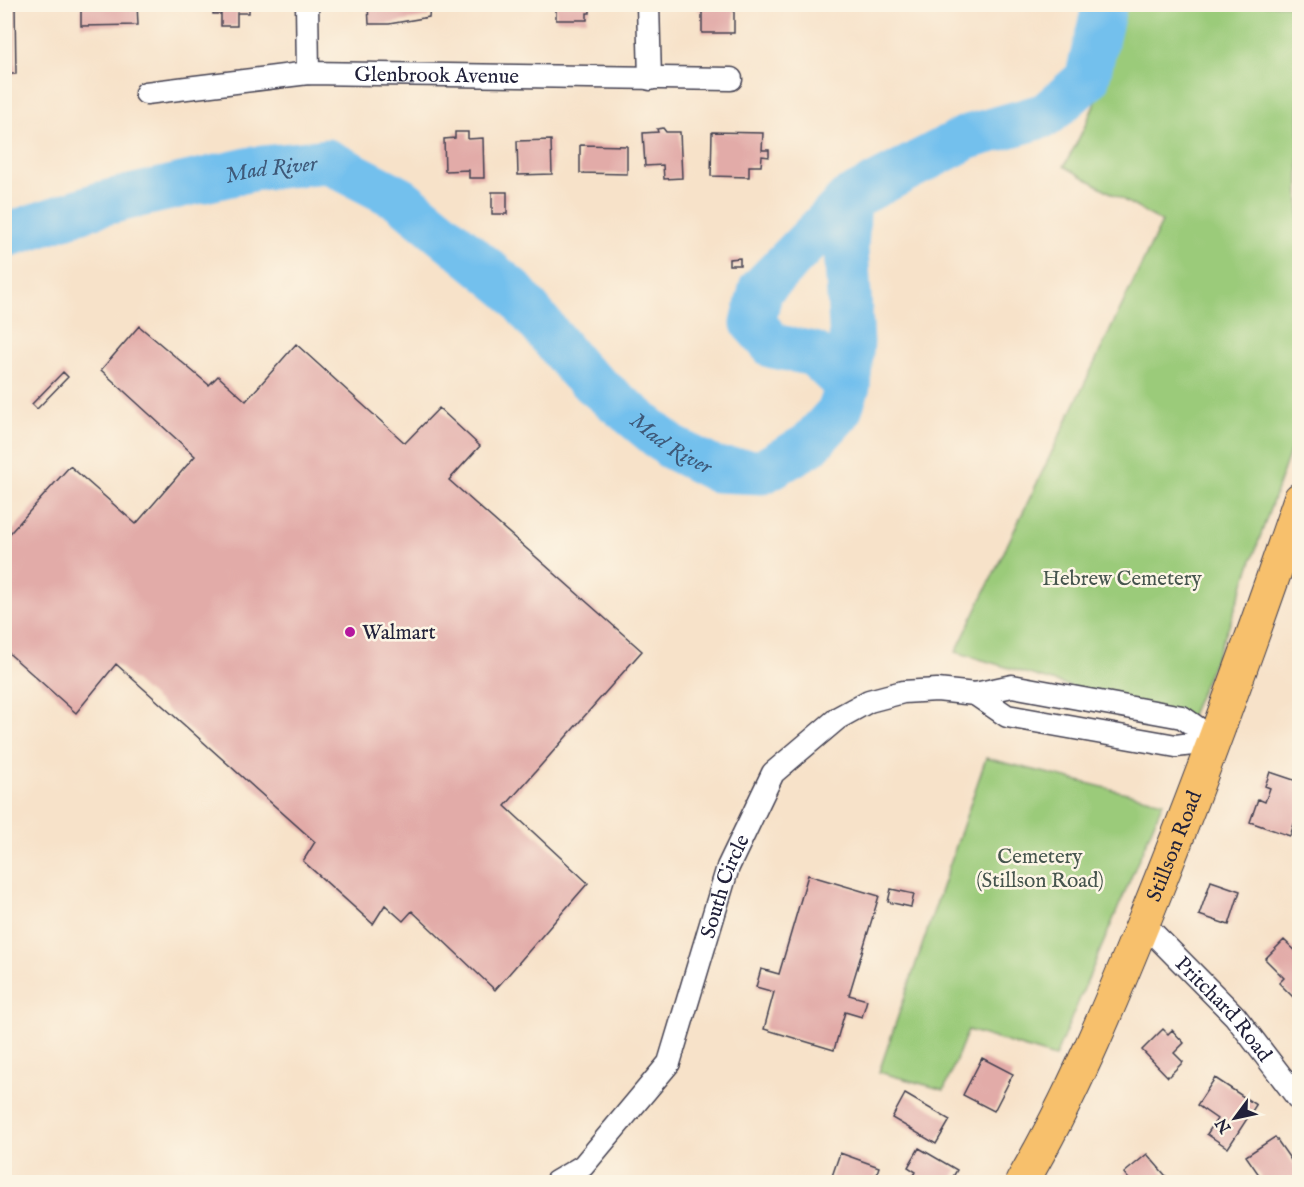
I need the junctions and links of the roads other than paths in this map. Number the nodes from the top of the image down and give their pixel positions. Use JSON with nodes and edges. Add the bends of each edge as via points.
{"nodes":[{"id":1,"x":307,"y":4,"type":"edge"},
{"id":2,"x":648,"y":4,"type":"edge"},
{"id":3,"x":308,"y":73,"type":"junction"},
{"id":4,"x":650,"y":79,"type":"junction"},
{"id":5,"x":731,"y":79,"type":"dead end"},
{"id":6,"x":146,"y":93,"type":"dead end"},
{"id":7,"x":1299,"y":499,"type":"edge"},
{"id":8,"x":975,"y":694,"type":"junction"},
{"id":9,"x":1216,"y":741,"type":"junction"},
{"id":10,"x":1143,"y":923,"type":"junction"},
{"id":11,"x":1299,"y":1101,"type":"edge"},
{"id":12,"x":556,"y":1182,"type":"edge"},
{"id":13,"x":1022,"y":1182,"type":"edge"}],
"edges":[{"from":1,"to":3,"type":"street"},
{"from":2,"to":4,"type":"street"},
{"from":3,"to":4,"type":"street","name":"Glenbrook Avenue"},
{"from":3,"to":6,"type":"street","name":"Glenbrook Avenue"},
{"from":4,"to":5,"type":"street","name":"Glenbrook Avenue"},
{"from":7,"to":9,"type":"main road","name":"Stillson Road"},
{"from":8,"to":9,"type":"street","name":"South Circle","via":[[1007,716],[1176,746]]},
{"from":8,"to":9,"type":"street","name":"South Circle","via":[[1012,686],[1182,717]]},
{"from":8,"to":12,"type":"street","name":"South Circle","via":[[914,691],[869,701],[838,718],[773,773],[728,867],[669,1063],[584,1166]]},
{"from":9,"to":10,"type":"main road","name":"Stillson Road"},
{"from":10,"to":11,"type":"street","name":"Pritchard Road","via":[[1235,1017]]},
{"from":10,"to":13,"type":"main road","name":"Stillson Road","via":[[1076,1082]]}]}
